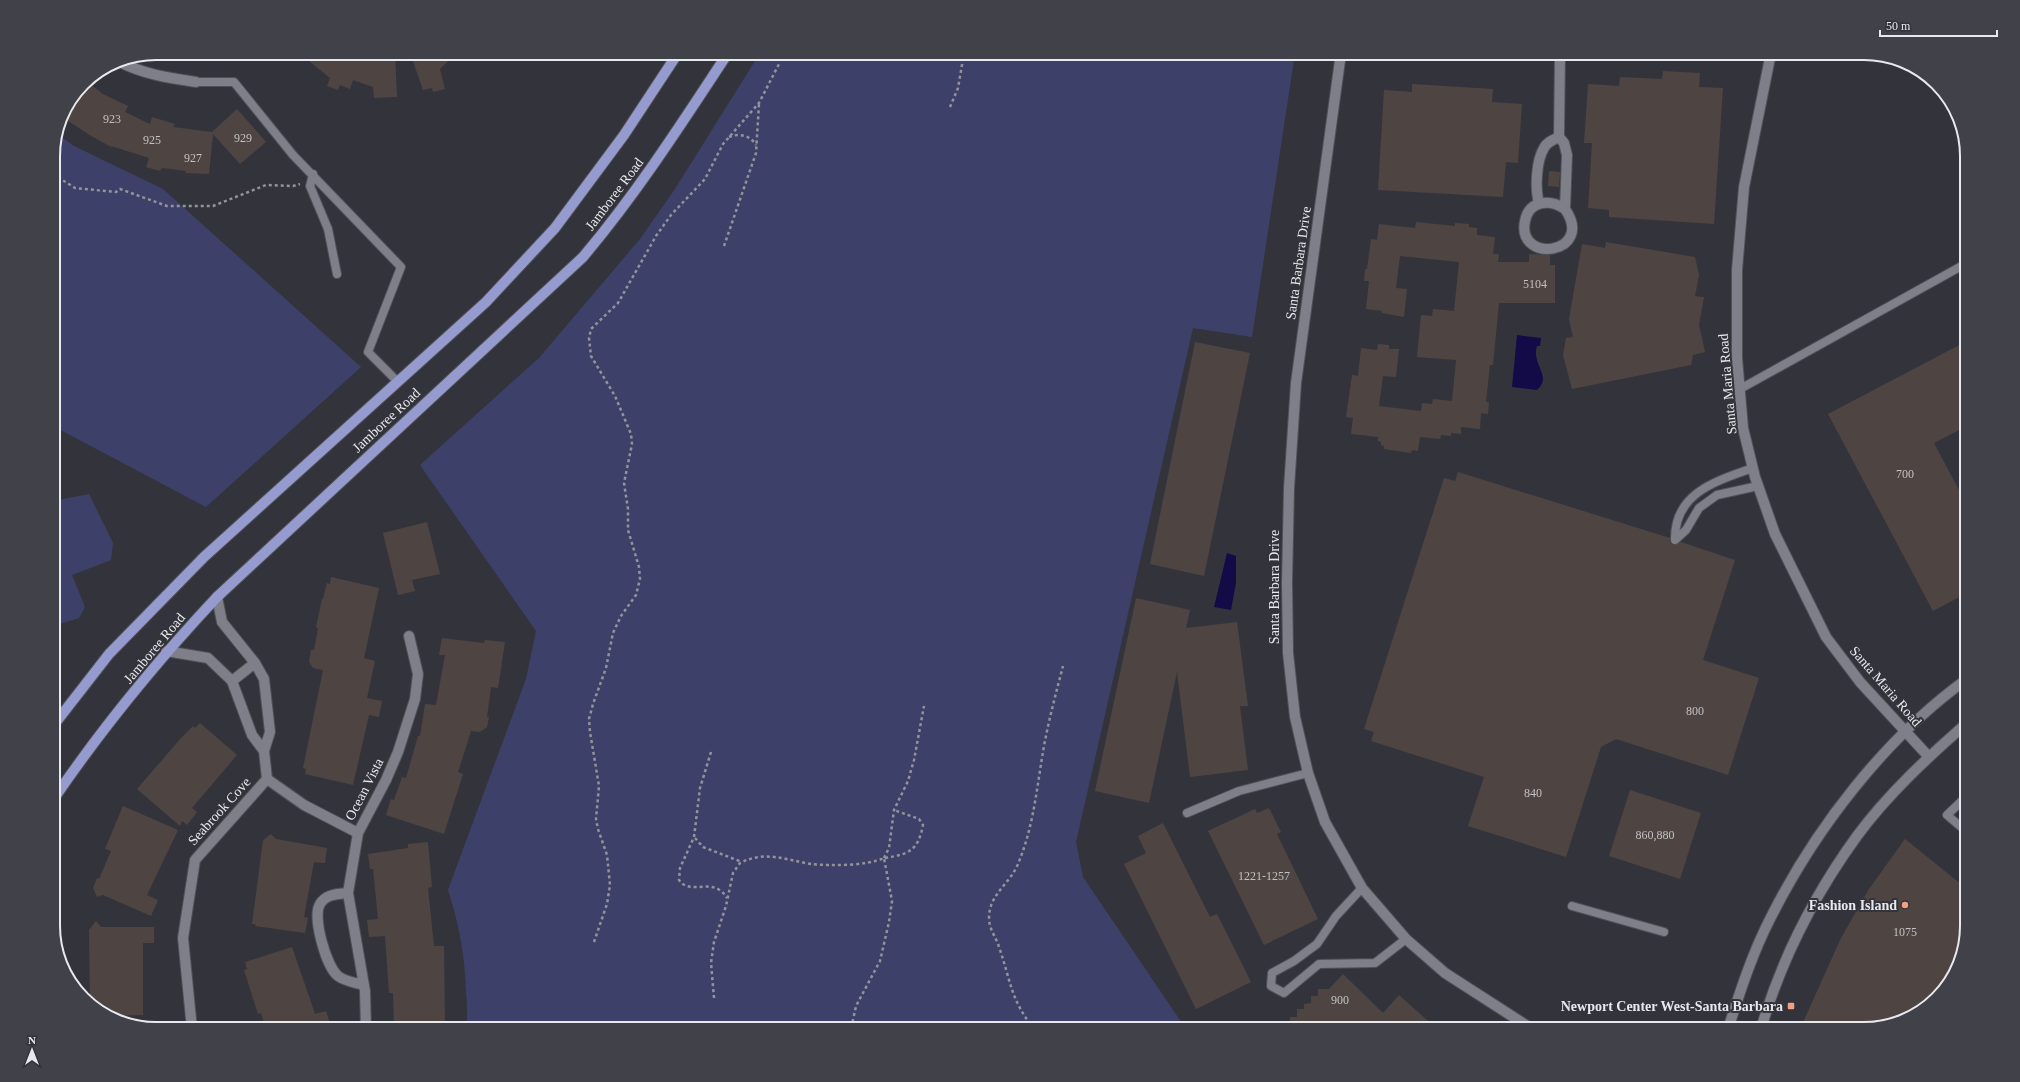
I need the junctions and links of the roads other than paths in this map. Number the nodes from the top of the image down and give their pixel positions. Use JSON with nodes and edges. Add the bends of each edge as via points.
{"nodes":[{"id":1,"x":673,"y":60,"type":"edge"},
{"id":2,"x":723,"y":60,"type":"edge"},
{"id":3,"x":1340,"y":60,"type":"edge"},
{"id":4,"x":1560,"y":60,"type":"edge"},
{"id":5,"x":1770,"y":60,"type":"edge"},
{"id":6,"x":125,"y":65,"type":"edge"},
{"id":7,"x":196,"y":82,"type":"joint"},
{"id":8,"x":1559,"y":137,"type":"junction"},
{"id":9,"x":313,"y":174,"type":"junction"},
{"id":10,"x":1538,"y":203,"type":"junction"},
{"id":11,"x":1566,"y":209,"type":"junction"},
{"id":12,"x":1960,"y":267,"type":"edge"},
{"id":13,"x":337,"y":274,"type":"dead end"},
{"id":14,"x":398,"y":382,"type":"junction"},
{"id":15,"x":1740,"y":389,"type":"junction"},
{"id":16,"x":1753,"y":468,"type":"junction"},
{"id":17,"x":1758,"y":486,"type":"junction"},
{"id":18,"x":217,"y":597,"type":"junction"},
{"id":19,"x":409,"y":636,"type":"dead end"},
{"id":20,"x":166,"y":651,"type":"junction"},
{"id":21,"x":255,"y":663,"type":"junction"},
{"id":22,"x":232,"y":681,"type":"junction"},
{"id":23,"x":1960,"y":686,"type":"edge"},
{"id":24,"x":60,"y":717,"type":"edge"},
{"id":25,"x":1960,"y":729,"type":"edge"},
{"id":26,"x":1906,"y":730,"type":"junction"},
{"id":27,"x":264,"y":751,"type":"junction"},
{"id":28,"x":1929,"y":757,"type":"junction"},
{"id":29,"x":1308,"y":774,"type":"junction"},
{"id":30,"x":267,"y":779,"type":"junction"},
{"id":31,"x":60,"y":790,"type":"edge"},
{"id":32,"x":1960,"y":803,"type":"edge"},
{"id":33,"x":1187,"y":813,"type":"dead end"},
{"id":34,"x":1960,"y":826,"type":"edge"},
{"id":35,"x":358,"y":832,"type":"junction"},
{"id":36,"x":1362,"y":888,"type":"junction"},
{"id":37,"x":348,"y":893,"type":"junction"},
{"id":38,"x":1572,"y":906,"type":"dead end"},
{"id":39,"x":1664,"y":932,"type":"dead end"},
{"id":40,"x":1406,"y":939,"type":"junction"},
{"id":41,"x":364,"y":985,"type":"junction"},
{"id":42,"x":191,"y":1022,"type":"edge"},
{"id":43,"x":366,"y":1022,"type":"edge"},
{"id":44,"x":1521,"y":1022,"type":"edge"},
{"id":45,"x":1730,"y":1022,"type":"edge"},
{"id":46,"x":1763,"y":1022,"type":"edge"}],
"edges":[{"from":1,"to":14,"type":"main road","name":"Jamboree Road","via":[[624,134],[555,228],[486,302]]},
{"from":2,"to":18,"type":"main road","name":"Jamboree Road","via":[[614,221],[582,257]]},
{"from":3,"to":29,"type":"street","name":"Santa Barbara Drive","via":[[1296,383],[1289,488],[1288,653],[1295,717]]},
{"from":4,"to":8,"type":"street"},
{"from":5,"to":15,"type":"street","name":"Santa Maria Road","via":[[1744,187],[1737,270],[1736,358]]},
{"from":6,"to":7,"type":"street","via":[[165,77]]},
{"from":7,"to":9,"type":"lane","via":[[234,82],[293,155]]},
{"from":8,"to":10,"type":"street","via":[[1544,147],[1536,185]]},
{"from":8,"to":11,"type":"street","via":[[1567,154]]},
{"from":9,"to":13,"type":"lane","via":[[310,186],[328,229]]},
{"from":9,"to":14,"type":"lane","via":[[401,267],[368,352]]},
{"from":10,"to":11,"type":"street","via":[[1557,203]]},
{"from":10,"to":11,"type":"street","via":[[1526,216],[1524,226],[1531,243],[1538,248],[1548,250],[1566,243],[1571,235],[1572,226],[1571,217]]},
{"from":12,"to":15,"type":"lane"},
{"from":14,"to":24,"type":"main road","name":"Jamboree Road","via":[[204,557],[109,654]]},
{"from":15,"to":16,"type":"street","name":"Santa Maria Road","via":[[1743,428]]},
{"from":16,"to":17,"type":"street","name":"Santa Maria Road"},
{"from":16,"to":17,"type":"lane","via":[[1704,488],[1687,502],[1675,525],[1675,540],[1686,530],[1699,508],[1717,495]]},
{"from":17,"to":26,"type":"street","name":"Santa Maria Road","via":[[1775,534],[1826,637],[1860,682]]},
{"from":18,"to":20,"type":"main road","name":"Jamboree Road"},
{"from":18,"to":21,"type":"street","via":[[222,622]]},
{"from":19,"to":35,"type":"street","name":"Ocean Vista","via":[[418,674],[415,699],[386,780]]},
{"from":20,"to":22,"type":"street","via":[[208,658]]},
{"from":20,"to":31,"type":"main road","name":"Jamboree Road"},
{"from":21,"to":22,"type":"street"},
{"from":21,"to":27,"type":"street","via":[[264,679],[270,732]]},
{"from":22,"to":27,"type":"street","via":[[252,735]]},
{"from":23,"to":26,"type":"street"},
{"from":25,"to":28,"type":"street"},
{"from":26,"to":28,"type":"street","name":"Santa Maria Road"},
{"from":26,"to":45,"type":"street","via":[[1851,792],[1808,851],[1770,919],[1745,977]]},
{"from":27,"to":30,"type":"street"},
{"from":28,"to":46,"type":"street","via":[[1858,835],[1832,874],[1792,945]]},
{"from":29,"to":33,"type":"lane","via":[[1239,791]]},
{"from":29,"to":36,"type":"street","name":"Santa Barbara Drive","via":[[1325,822]]},
{"from":30,"to":35,"type":"street","via":[[304,805]]},
{"from":30,"to":42,"type":"street","name":"Seabrook Cove","via":[[195,860],[183,938]]},
{"from":32,"to":34,"type":"lane","via":[[1947,815]]},
{"from":35,"to":37,"type":"street","name":"Ocean Vista"},
{"from":36,"to":40,"type":"street","name":"Santa Barbara Drive"},
{"from":36,"to":40,"type":"lane","via":[[1336,916],[1317,944],[1272,974],[1271,986],[1284,993],[1319,964],[1375,962]]},
{"from":37,"to":41,"type":"street","name":"Ocean Vista"},
{"from":37,"to":41,"type":"street","via":[[324,899],[317,916],[332,970],[339,977]]},
{"from":38,"to":39,"type":"lane"},
{"from":40,"to":44,"type":"street","name":"Santa Barbara Drive","via":[[1445,973]]},
{"from":41,"to":43,"type":"street","name":"Ocean Vista"}]}
